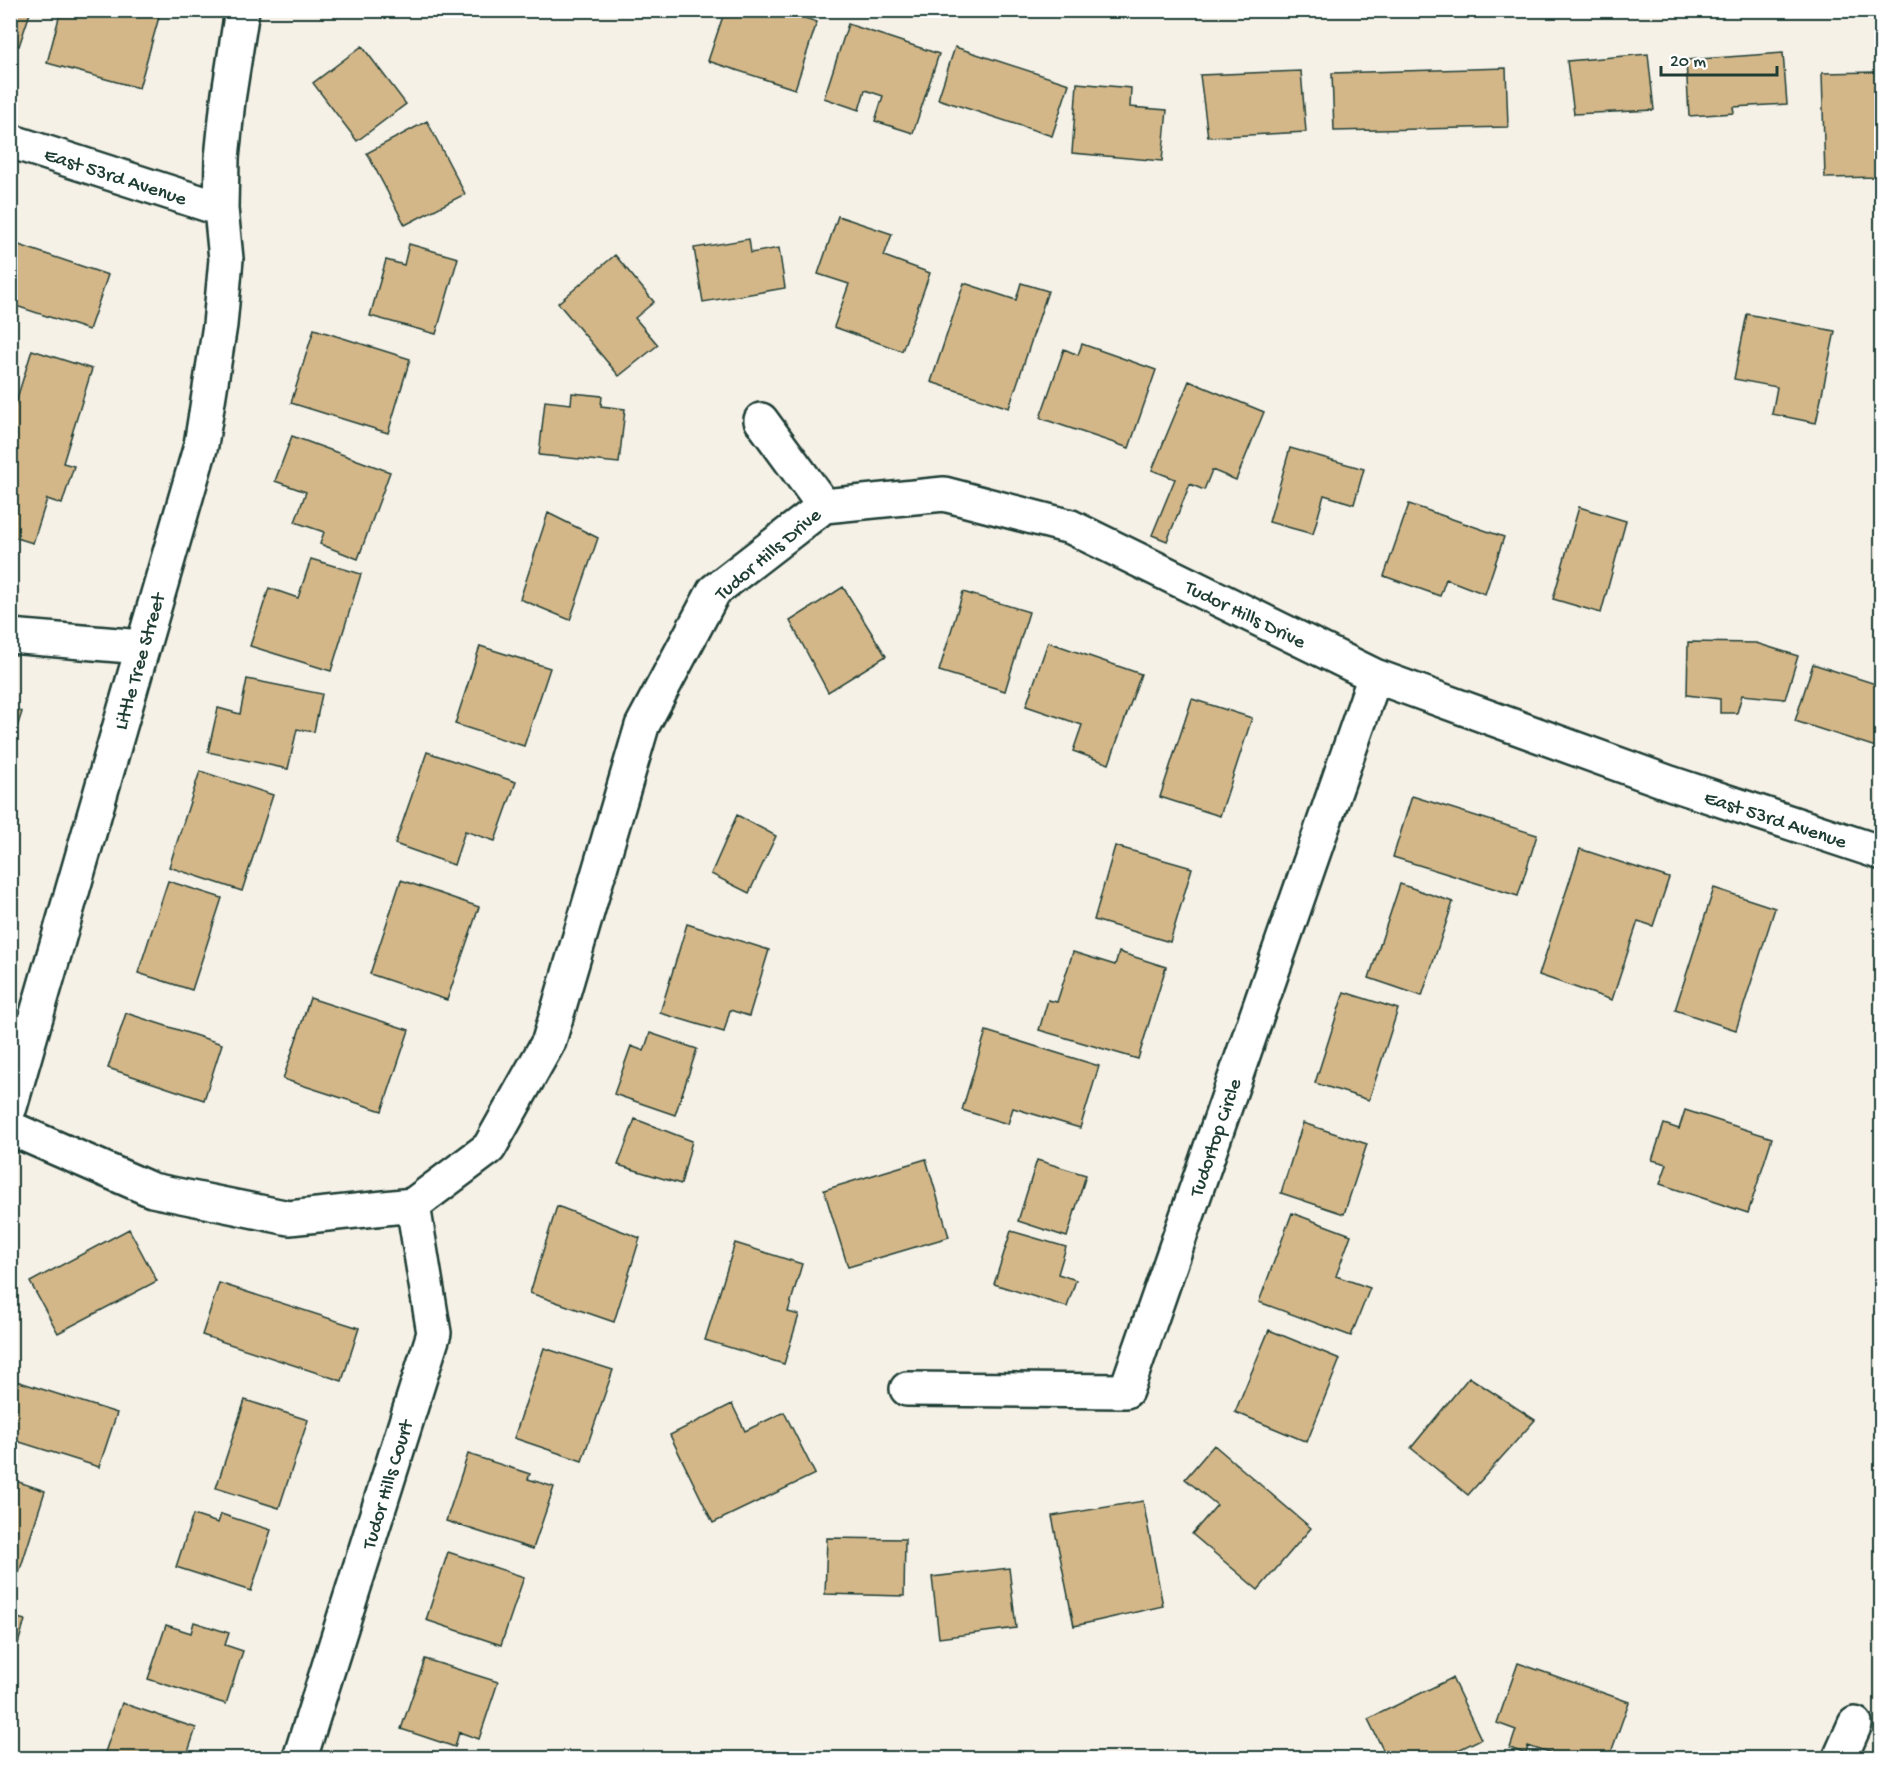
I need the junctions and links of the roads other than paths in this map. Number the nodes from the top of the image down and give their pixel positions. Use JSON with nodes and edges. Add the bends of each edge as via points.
{"nodes":[{"id":1,"x":242,"y":10,"type":"edge"},
{"id":2,"x":10,"y":141,"type":"edge"},
{"id":3,"x":221,"y":209,"type":"junction"},
{"id":4,"x":760,"y":420,"type":"dead end"},
{"id":5,"x":824,"y":506,"type":"junction"},
{"id":6,"x":10,"y":636,"type":"edge"},
{"id":7,"x":142,"y":647,"type":"junction"},
{"id":8,"x":1375,"y":676,"type":"junction"},
{"id":9,"x":1670,"y":783,"type":"joint"},
{"id":10,"x":1881,"y":854,"type":"edge"},
{"id":11,"x":10,"y":1107,"type":"edge"},
{"id":12,"x":10,"y":1128,"type":"edge"},
{"id":13,"x":413,"y":1205,"type":"junction"},
{"id":14,"x":907,"y":1389,"type":"dead end"},
{"id":15,"x":1855,"y":1724,"type":"dead end"},
{"id":16,"x":300,"y":1758,"type":"edge"},
{"id":17,"x":1840,"y":1758,"type":"edge"}],
"edges":[{"from":1,"to":3,"type":"street","name":"Little Tree Street","via":[[228,100]]},
{"from":2,"to":3,"type":"street","name":"East 53rd Avenue"},
{"from":3,"to":7,"type":"street","name":"Little Tree Street","via":[[226,259],[201,445]]},
{"from":4,"to":5,"type":"street"},
{"from":5,"to":8,"type":"street","name":"Tudor Hills Drive","via":[[944,494],[1071,527]]},
{"from":5,"to":13,"type":"street","name":"Tudor Hills Drive","via":[[714,591],[642,726],[549,1041],[489,1148]]},
{"from":6,"to":7,"type":"street"},
{"from":7,"to":11,"type":"street","name":"Little Tree Street"},
{"from":8,"to":9,"type":"street","name":"Tudor Hills Drive"},
{"from":8,"to":14,"type":"street","name":"Tudortop Circle","via":[[1126,1391]]},
{"from":9,"to":10,"type":"street","name":"East 53rd Avenue"},
{"from":12,"to":13,"type":"street","via":[[152,1190],[289,1218]]},
{"from":13,"to":16,"type":"street","name":"Tudor Hills Court","via":[[434,1333]]},
{"from":15,"to":17,"type":"street"}]}
